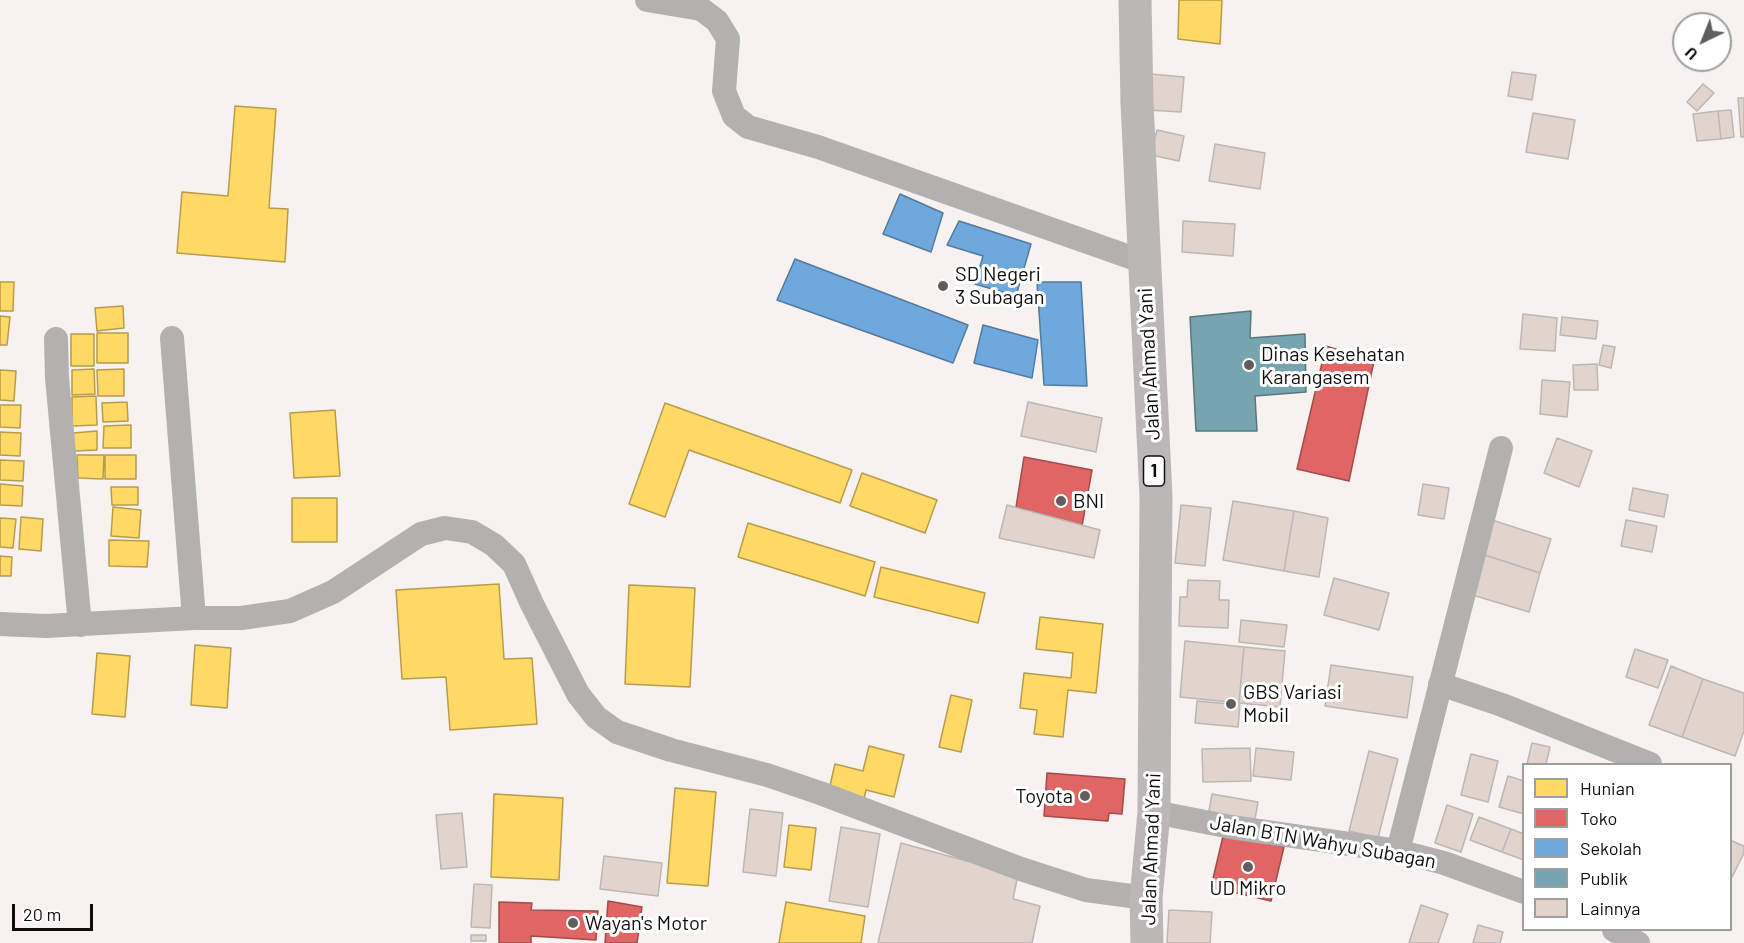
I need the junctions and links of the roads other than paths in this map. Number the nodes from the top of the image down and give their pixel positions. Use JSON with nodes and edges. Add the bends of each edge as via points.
{"nodes":[{"id":1,"x":647,"y":0,"type":"edge"},
{"id":2,"x":1135,"y":0,"type":"edge"},
{"id":3,"x":1144,"y":261,"type":"junction"},
{"id":4,"x":172,"y":338,"type":"dead end"},
{"id":5,"x":56,"y":339,"type":"dead end"},
{"id":6,"x":1501,"y":448,"type":"dead end"},
{"id":7,"x":194,"y":618,"type":"junction"},
{"id":8,"x":0,"y":624,"type":"edge"},
{"id":9,"x":80,"y":625,"type":"junction"},
{"id":10,"x":1440,"y":684,"type":"junction"},
{"id":11,"x":1645,"y":763,"type":"edge"},
{"id":12,"x":1154,"y":812,"type":"junction"},
{"id":13,"x":1398,"y":851,"type":"junction"},
{"id":14,"x":1522,"y":891,"type":"edge"},
{"id":15,"x":1146,"y":898,"type":"junction"},
{"id":16,"x":1616,"y":931,"type":"edge"},
{"id":17,"x":1148,"y":943,"type":"edge"},
{"id":18,"x":1638,"y":943,"type":"edge"}],
"edges":[{"from":1,"to":3,"type":"street","via":[[701,9],[717,21],[728,39],[724,91],[734,116],[748,128],[818,147]]},
{"from":2,"to":3,"type":"highway","name":"Jalan Ahmad Yani","number":"1"},
{"from":3,"to":12,"type":"highway","name":"Jalan Ahmad Yani","number":"1","via":[[1156,496]]},
{"from":4,"to":7,"type":"street"},
{"from":5,"to":9,"type":"street"},
{"from":6,"to":10,"type":"street"},
{"from":7,"to":9,"type":"street"},
{"from":7,"to":15,"type":"street","via":[[241,618],[290,611],[333,592],[421,534],[445,528],[472,532],[514,564],[578,694],[596,717],[617,732],[799,785],[1086,890]]},
{"from":8,"to":9,"type":"street"},
{"from":10,"to":11,"type":"street"},
{"from":10,"to":13,"type":"street"},
{"from":12,"to":13,"type":"street","name":"Jalan BTN Wahyu Subagan"},
{"from":12,"to":15,"type":"highway","name":"Jalan Ahmad Yani","number":"1"},
{"from":13,"to":14,"type":"street","name":"Jalan BTN Wahyu Subagan"},
{"from":15,"to":17,"type":"highway","name":"Jalan Ahmad Yani","number":"1"},
{"from":16,"to":18,"type":"street"}]}
